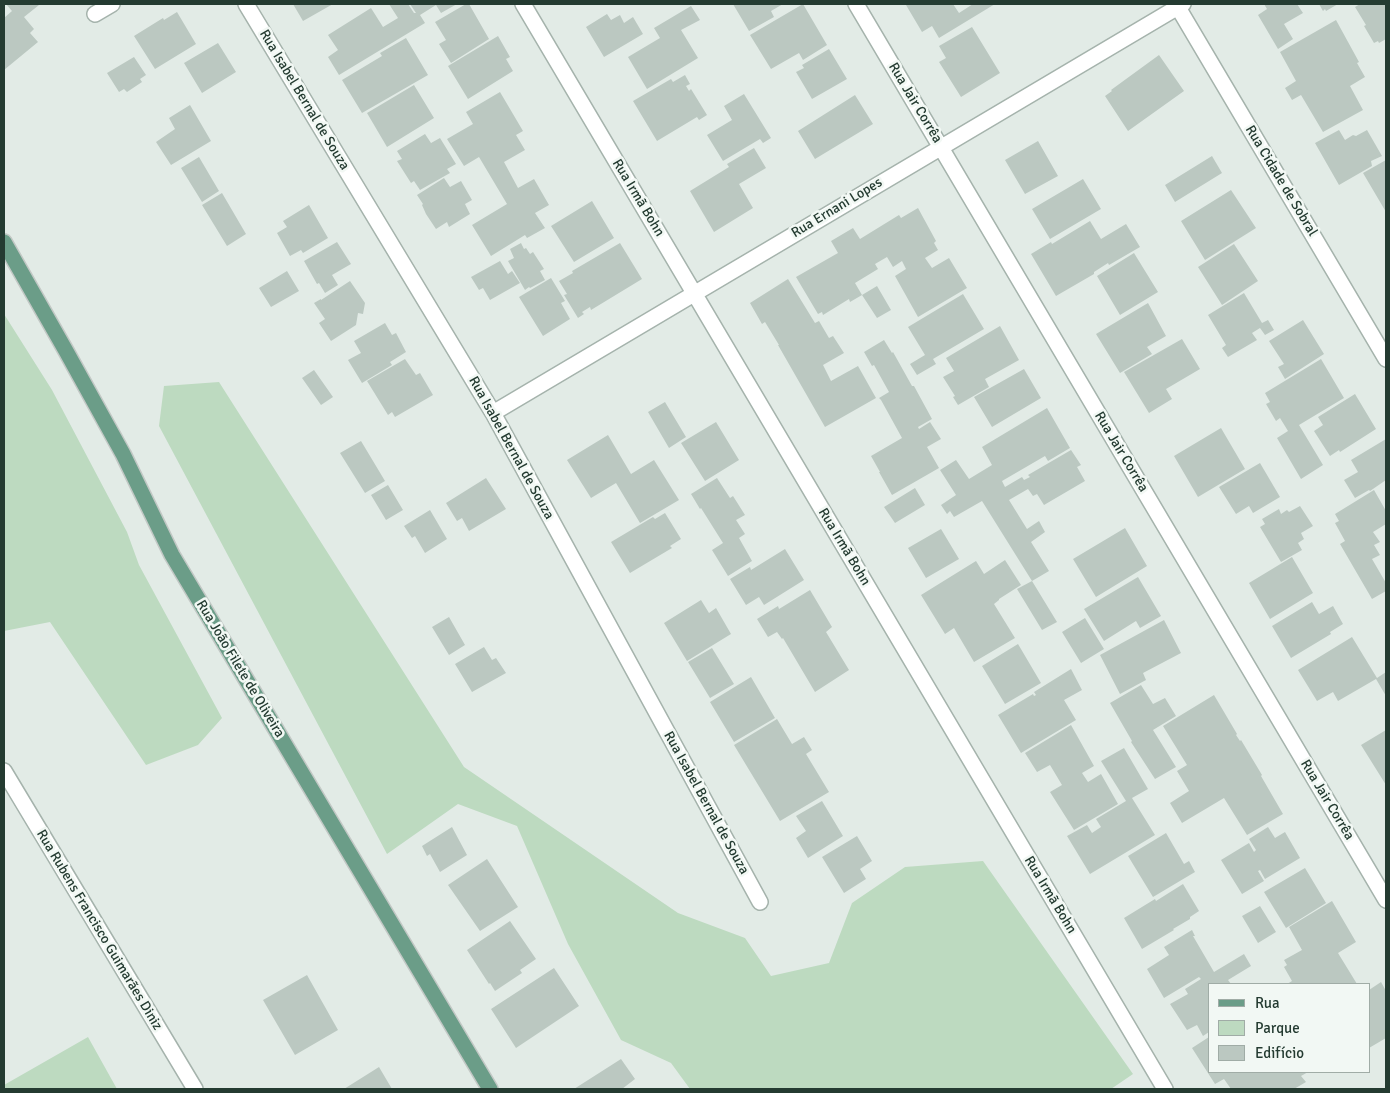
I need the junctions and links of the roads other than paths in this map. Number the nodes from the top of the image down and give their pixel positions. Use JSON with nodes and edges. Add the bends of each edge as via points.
{"nodes":[{"id":1,"x":112,"y":4,"type":"edge"},
{"id":2,"x":246,"y":4,"type":"edge"},
{"id":3,"x":524,"y":4,"type":"edge"},
{"id":4,"x":856,"y":4,"type":"edge"},
{"id":5,"x":1179,"y":5,"type":"edge"},
{"id":6,"x":95,"y":14,"type":"dead end"},
{"id":7,"x":941,"y":147,"type":"junction"},
{"id":8,"x":4,"y":242,"type":"edge"},
{"id":9,"x":694,"y":293,"type":"junction"},
{"id":10,"x":1386,"y":359,"type":"edge"},
{"id":11,"x":492,"y":413,"type":"junction"},
{"id":12,"x":4,"y":771,"type":"edge"},
{"id":13,"x":1386,"y":900,"type":"edge"},
{"id":14,"x":760,"y":902,"type":"dead end"},
{"id":15,"x":195,"y":1089,"type":"edge"},
{"id":16,"x":490,"y":1089,"type":"edge"},
{"id":17,"x":1164,"y":1089,"type":"edge"}],
"edges":[{"from":1,"to":6,"type":"street"},
{"from":2,"to":11,"type":"street","name":"Rua Isabel Bernal de Souza"},
{"from":3,"to":9,"type":"street","name":"Rua Irmã Bohn"},
{"from":4,"to":7,"type":"street","name":"Rua Jair Corrêa"},
{"from":5,"to":7,"type":"street","name":"Rua Ernani Lopes"},
{"from":5,"to":10,"type":"street","name":"Rua Cidade de Sobral"},
{"from":7,"to":9,"type":"street","name":"Rua Ernani Lopes"},
{"from":7,"to":13,"type":"street","name":"Rua Jair Corrêa"},
{"from":8,"to":16,"type":"main road","name":"Rua João Filete de Oliveira","via":[[123,454],[172,555]]},
{"from":9,"to":11,"type":"street","name":"Rua Ernani Lopes"},
{"from":9,"to":17,"type":"street","name":"Rua Irmã Bohn"},
{"from":11,"to":14,"type":"street","name":"Rua Isabel Bernal de Souza"},
{"from":12,"to":15,"type":"street","name":"Rua Rubens Francisco Guimarães Diniz"}]}
